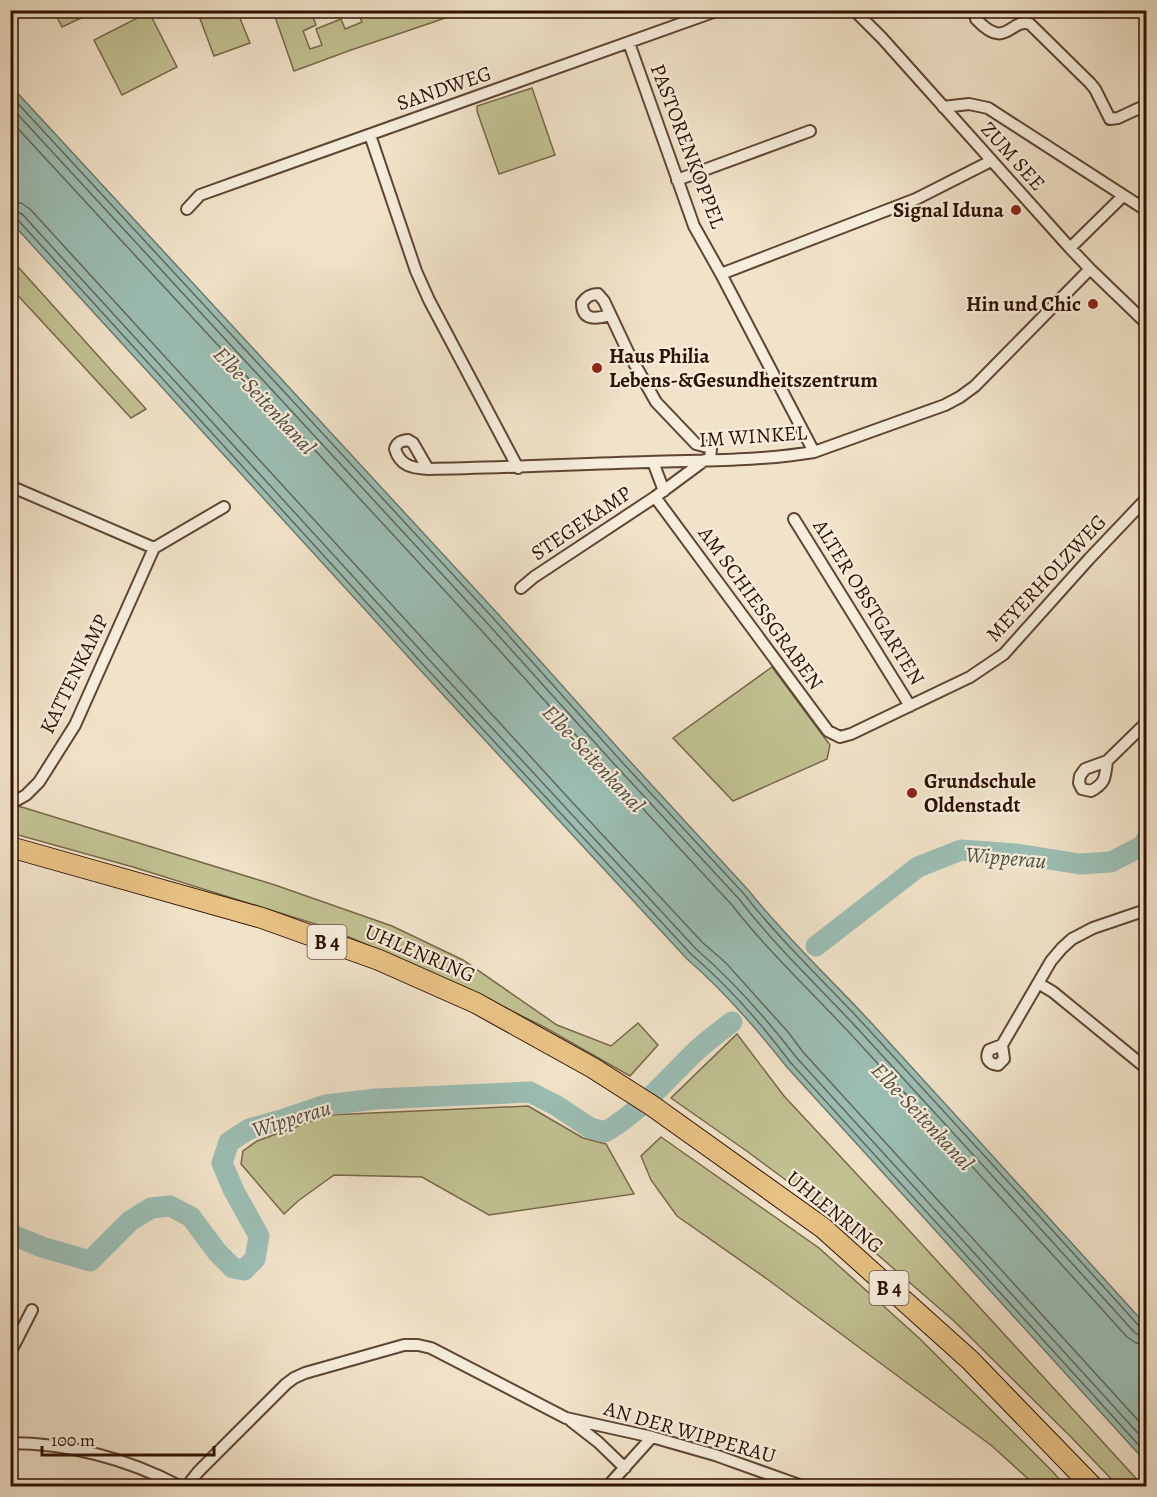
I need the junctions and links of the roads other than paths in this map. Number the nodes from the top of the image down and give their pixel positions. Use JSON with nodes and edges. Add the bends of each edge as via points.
{"nodes":[{"id":1,"x":719,"y":10,"type":"edge"},
{"id":2,"x":854,"y":10,"type":"edge"},
{"id":3,"x":975,"y":10,"type":"edge"},
{"id":4,"x":629,"y":43,"type":"junction"},
{"id":5,"x":1146,"y":105,"type":"edge"},
{"id":6,"x":943,"y":107,"type":"junction"},
{"id":7,"x":810,"y":131,"type":"dead end"},
{"id":8,"x":370,"y":135,"type":"junction"},
{"id":9,"x":991,"y":161,"type":"junction"},
{"id":10,"x":677,"y":180,"type":"junction"},
{"id":11,"x":1124,"y":196,"type":"junction"},
{"id":12,"x":1146,"y":196,"type":"edge"},
{"id":13,"x":187,"y":209,"type":"dead end"},
{"id":14,"x":1144,"y":209,"type":"edge"},
{"id":15,"x":1070,"y":248,"type":"junction"},
{"id":16,"x":1090,"y":269,"type":"junction"},
{"id":17,"x":721,"y":274,"type":"junction"},
{"id":18,"x":610,"y":315,"type":"dead end"},
{"id":19,"x":1146,"y":323,"type":"edge"},
{"id":20,"x":814,"y":452,"type":"junction"},
{"id":21,"x":708,"y":460,"type":"junction"},
{"id":22,"x":653,"y":462,"type":"junction"},
{"id":23,"x":518,"y":468,"type":"junction"},
{"id":24,"x":428,"y":469,"type":"dead end"},
{"id":25,"x":10,"y":486,"type":"edge"},
{"id":26,"x":659,"y":494,"type":"junction"},
{"id":27,"x":1146,"y":499,"type":"edge"},
{"id":28,"x":224,"y":507,"type":"dead end"},
{"id":29,"x":794,"y":519,"type":"dead end"},
{"id":30,"x":154,"y":548,"type":"junction"},
{"id":31,"x":521,"y":588,"type":"dead end"},
{"id":32,"x":910,"y":706,"type":"junction"},
{"id":33,"x":1146,"y":723,"type":"edge"},
{"id":34,"x":840,"y":737,"type":"joint"},
{"id":35,"x":1107,"y":761,"type":"dead end"},
{"id":36,"x":10,"y":802,"type":"edge"},
{"id":37,"x":10,"y":847,"type":"edge"},
{"id":38,"x":1146,"y":910,"type":"edge"},
{"id":39,"x":1038,"y":983,"type":"junction"},
{"id":40,"x":1002,"y":1045,"type":"dead end"},
{"id":41,"x":1146,"y":1068,"type":"edge"},
{"id":42,"x":32,"y":1310,"type":"dead end"},
{"id":43,"x":10,"y":1353,"type":"edge"},
{"id":44,"x":566,"y":1418,"type":"junction"},
{"id":45,"x":652,"y":1437,"type":"junction"},
{"id":46,"x":10,"y":1443,"type":"edge"},
{"id":47,"x":625,"y":1468,"type":"junction"},
{"id":48,"x":179,"y":1486,"type":"edge"},
{"id":49,"x":187,"y":1486,"type":"edge"},
{"id":50,"x":608,"y":1486,"type":"edge"},
{"id":51,"x":802,"y":1486,"type":"edge"},
{"id":52,"x":1092,"y":1486,"type":"edge"}],
"edges":[{"from":1,"to":4,"type":"street","name":"SANDWEG"},
{"from":2,"to":6,"type":"street","name":"ZUM SEE"},
{"from":3,"to":5,"type":"street","via":[[983,27],[997,33],[1025,22],[1030,24],[1090,83],[1110,119]]},
{"from":4,"to":8,"type":"street","name":"SANDWEG"},
{"from":4,"to":10,"type":"street","name":"PASTORENKOPPEL"},
{"from":6,"to":9,"type":"street","name":"ZUM SEE"},
{"from":6,"to":11,"type":"street","via":[[969,104],[988,108]]},
{"from":7,"to":10,"type":"street"},
{"from":8,"to":13,"type":"street","name":"SANDWEG","via":[[200,195]]},
{"from":8,"to":23,"type":"street","via":[[416,271]]},
{"from":9,"to":15,"type":"street","name":"ZUM SEE"},
{"from":9,"to":17,"type":"street","via":[[916,199]]},
{"from":10,"to":17,"type":"street","name":"PASTORENKOPPEL","via":[[694,225]]},
{"from":11,"to":14,"type":"street"},
{"from":11,"to":15,"type":"street"},
{"from":12,"to":14,"type":"street"},
{"from":15,"to":16,"type":"street","name":"ZUM SEE"},
{"from":16,"to":19,"type":"street","name":"ZUM SEE"},
{"from":16,"to":20,"type":"street","name":"IM WINKEL","via":[[960,397]]},
{"from":17,"to":20,"type":"street","name":"PASTORENKOPPEL"},
{"from":18,"to":21,"type":"street","via":[[656,402],[696,444],[711,448]]},
{"from":20,"to":21,"type":"street","name":"IM WINKEL"},
{"from":21,"to":22,"type":"street","name":"IM WINKEL"},
{"from":21,"to":26,"type":"street","name":"STEGEKAMP"},
{"from":22,"to":23,"type":"street","name":"IM WINKEL"},
{"from":22,"to":26,"type":"street","name":"STEGEKAMP"},
{"from":23,"to":24,"type":"street","name":"IM WINKEL"},
{"from":25,"to":30,"type":"street"},
{"from":26,"to":31,"type":"street","name":"STEGEKAMP"},
{"from":26,"to":34,"type":"street","name":"AM SCHIESSGRABEN","via":[[822,723]]},
{"from":27,"to":32,"type":"street","name":"MEYERHOLZWEG","via":[[1004,654],[970,677]]},
{"from":28,"to":30,"type":"street"},
{"from":29,"to":32,"type":"street","name":"ALTER OBSTGARTEN"},
{"from":30,"to":36,"type":"street","name":"KATTENKAMP","via":[[75,725],[39,782]]},
{"from":32,"to":34,"type":"street","name":"MEYERHOLZWEG"},
{"from":33,"to":35,"type":"street"},
{"from":37,"to":52,"type":"highway","name":"UHLENRING","number":"B 4","via":[[262,918],[379,960],[476,1003],[593,1068],[823,1228],[970,1360]]},
{"from":38,"to":39,"type":"street","via":[[1072,939],[1051,961]]},
{"from":39,"to":40,"type":"street"},
{"from":39,"to":41,"type":"street"},
{"from":42,"to":43,"type":"street"},
{"from":44,"to":45,"type":"street","name":"AN DER WIPPERAU"},
{"from":44,"to":47,"type":"street","name":"AN DER WIPPERAU"},
{"from":44,"to":49,"type":"street","name":"AN DER WIPPERAU","via":[[431,1348],[404,1345],[294,1378]]},
{"from":45,"to":47,"type":"street"},
{"from":45,"to":51,"type":"street","name":"AN DER WIPPERAU"},
{"from":46,"to":48,"type":"street","via":[[100,1455]]},
{"from":47,"to":50,"type":"street"}]}
